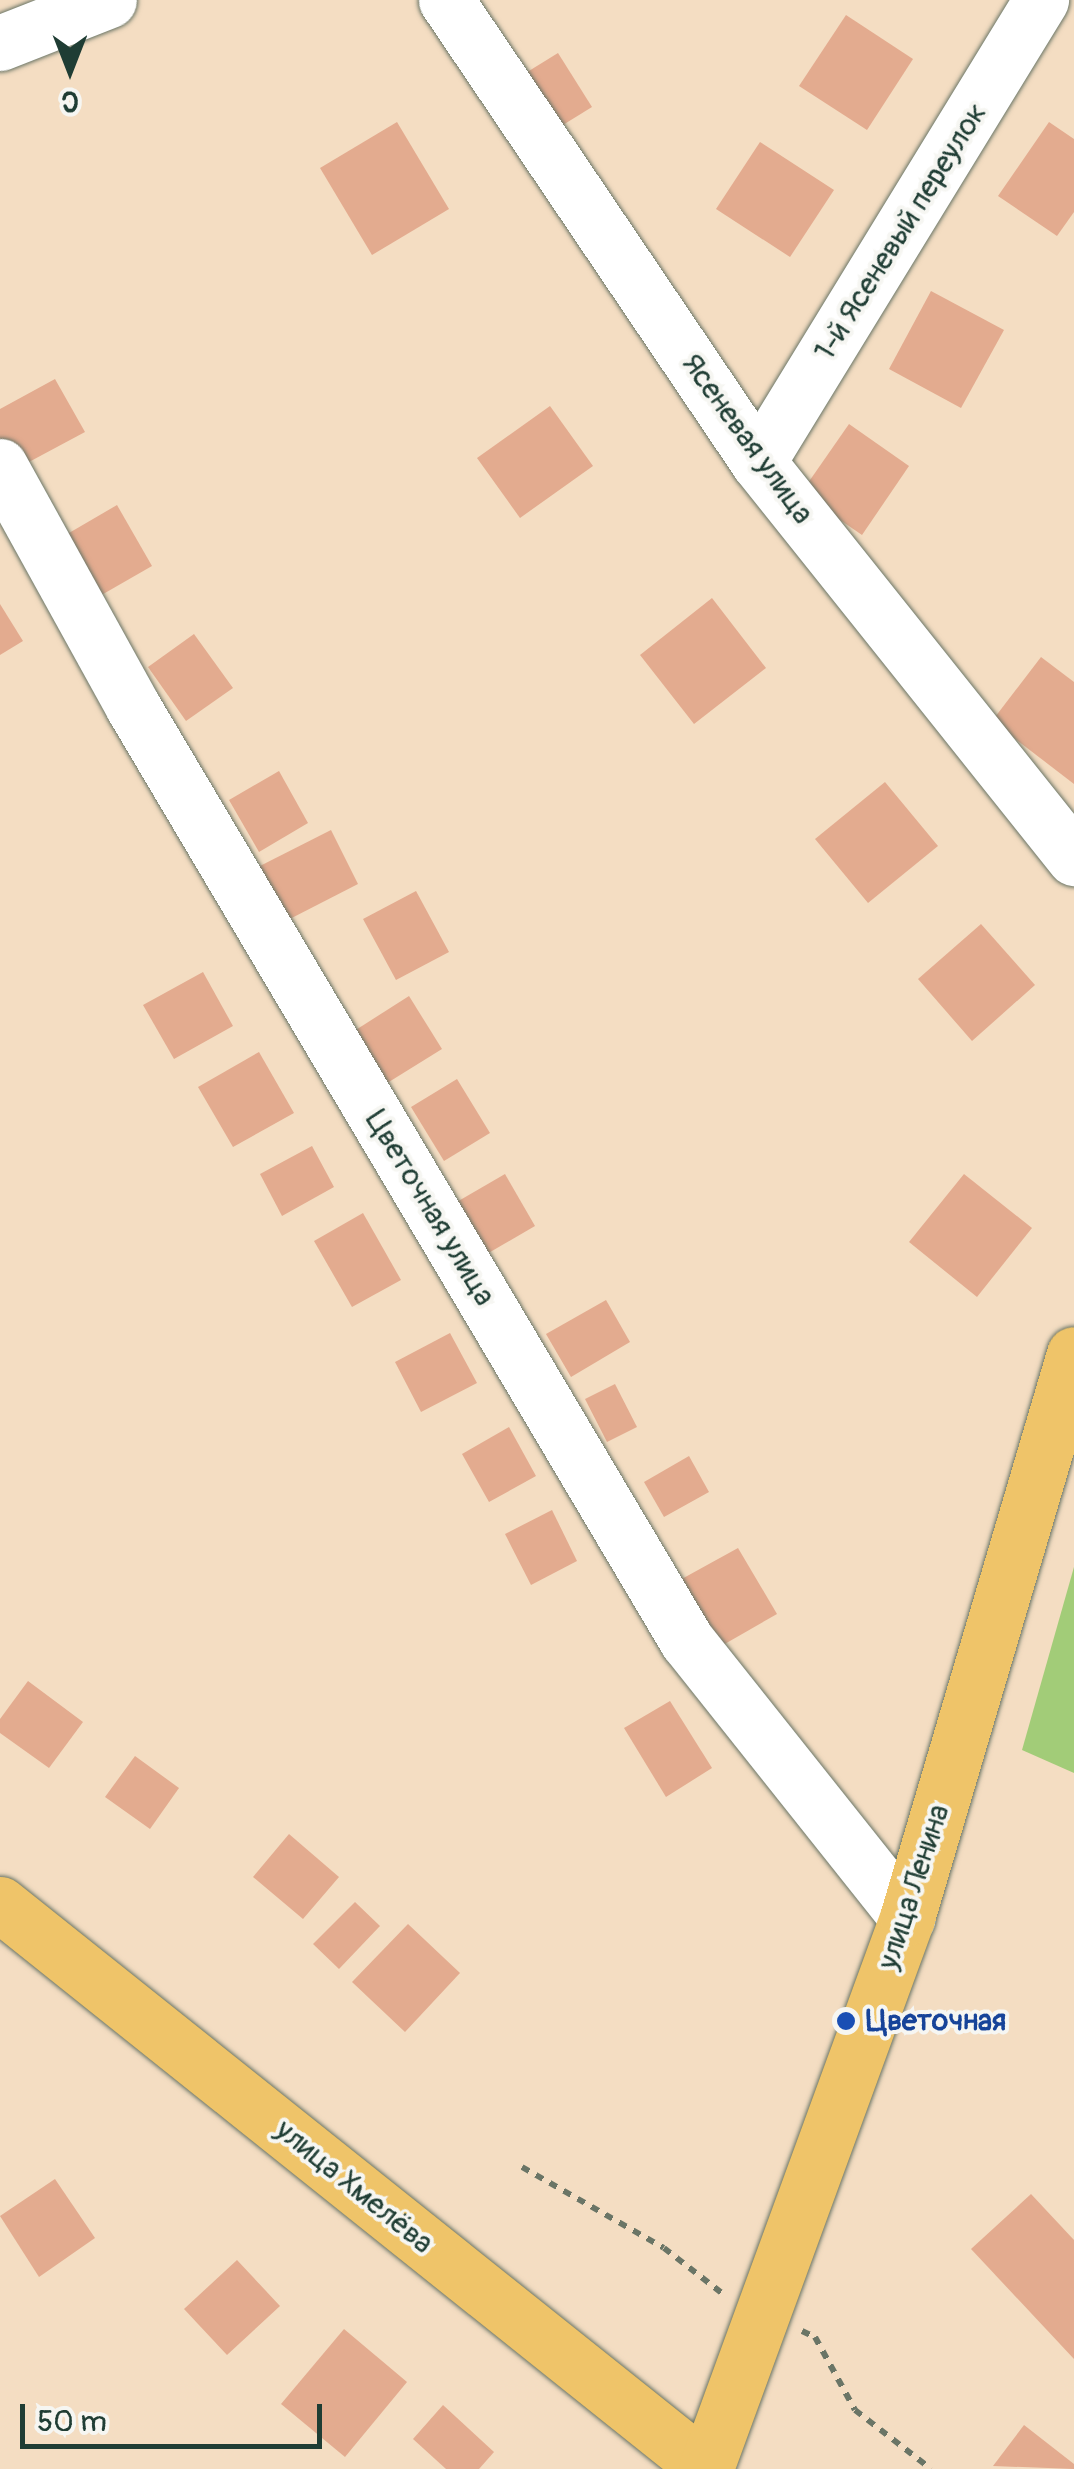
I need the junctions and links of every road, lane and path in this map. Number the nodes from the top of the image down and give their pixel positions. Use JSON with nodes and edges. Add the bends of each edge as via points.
{"nodes":[{"id":1,"x":109,"y":0,"type":"edge"},
{"id":2,"x":446,"y":0,"type":"edge"},
{"id":3,"x":1040,"y":0,"type":"edge"},
{"id":4,"x":0,"y":42,"type":"edge"},
{"id":5,"x":758,"y":462,"type":"junction"},
{"id":6,"x":0,"y":466,"type":"edge"},
{"id":7,"x":1074,"y":858,"type":"edge"},
{"id":8,"x":1074,"y":1354,"type":"edge"},
{"id":9,"x":0,"y":1904,"type":"edge"},
{"id":10,"x":907,"y":1918,"type":"junction"},
{"id":11,"x":706,"y":2468,"type":"edge"}],
"edges":[{"from":1,"to":4,"type":"street"},
{"from":2,"to":5,"type":"street","name":"Ясеневая улица"},
{"from":3,"to":5,"type":"street","name":"1-й Ясеневый переулок"},
{"from":5,"to":7,"type":"street","name":"Ясеневая улица"},
{"from":6,"to":10,"type":"street","name":"Цветочная улица","via":[[133,707],[688,1641]]},
{"from":8,"to":10,"type":"main road","name":"улица Ленина"},
{"from":9,"to":11,"type":"main road","name":"улица Хмелёва"},
{"from":10,"to":11,"type":"main road","name":"улица Ленина"}]}
